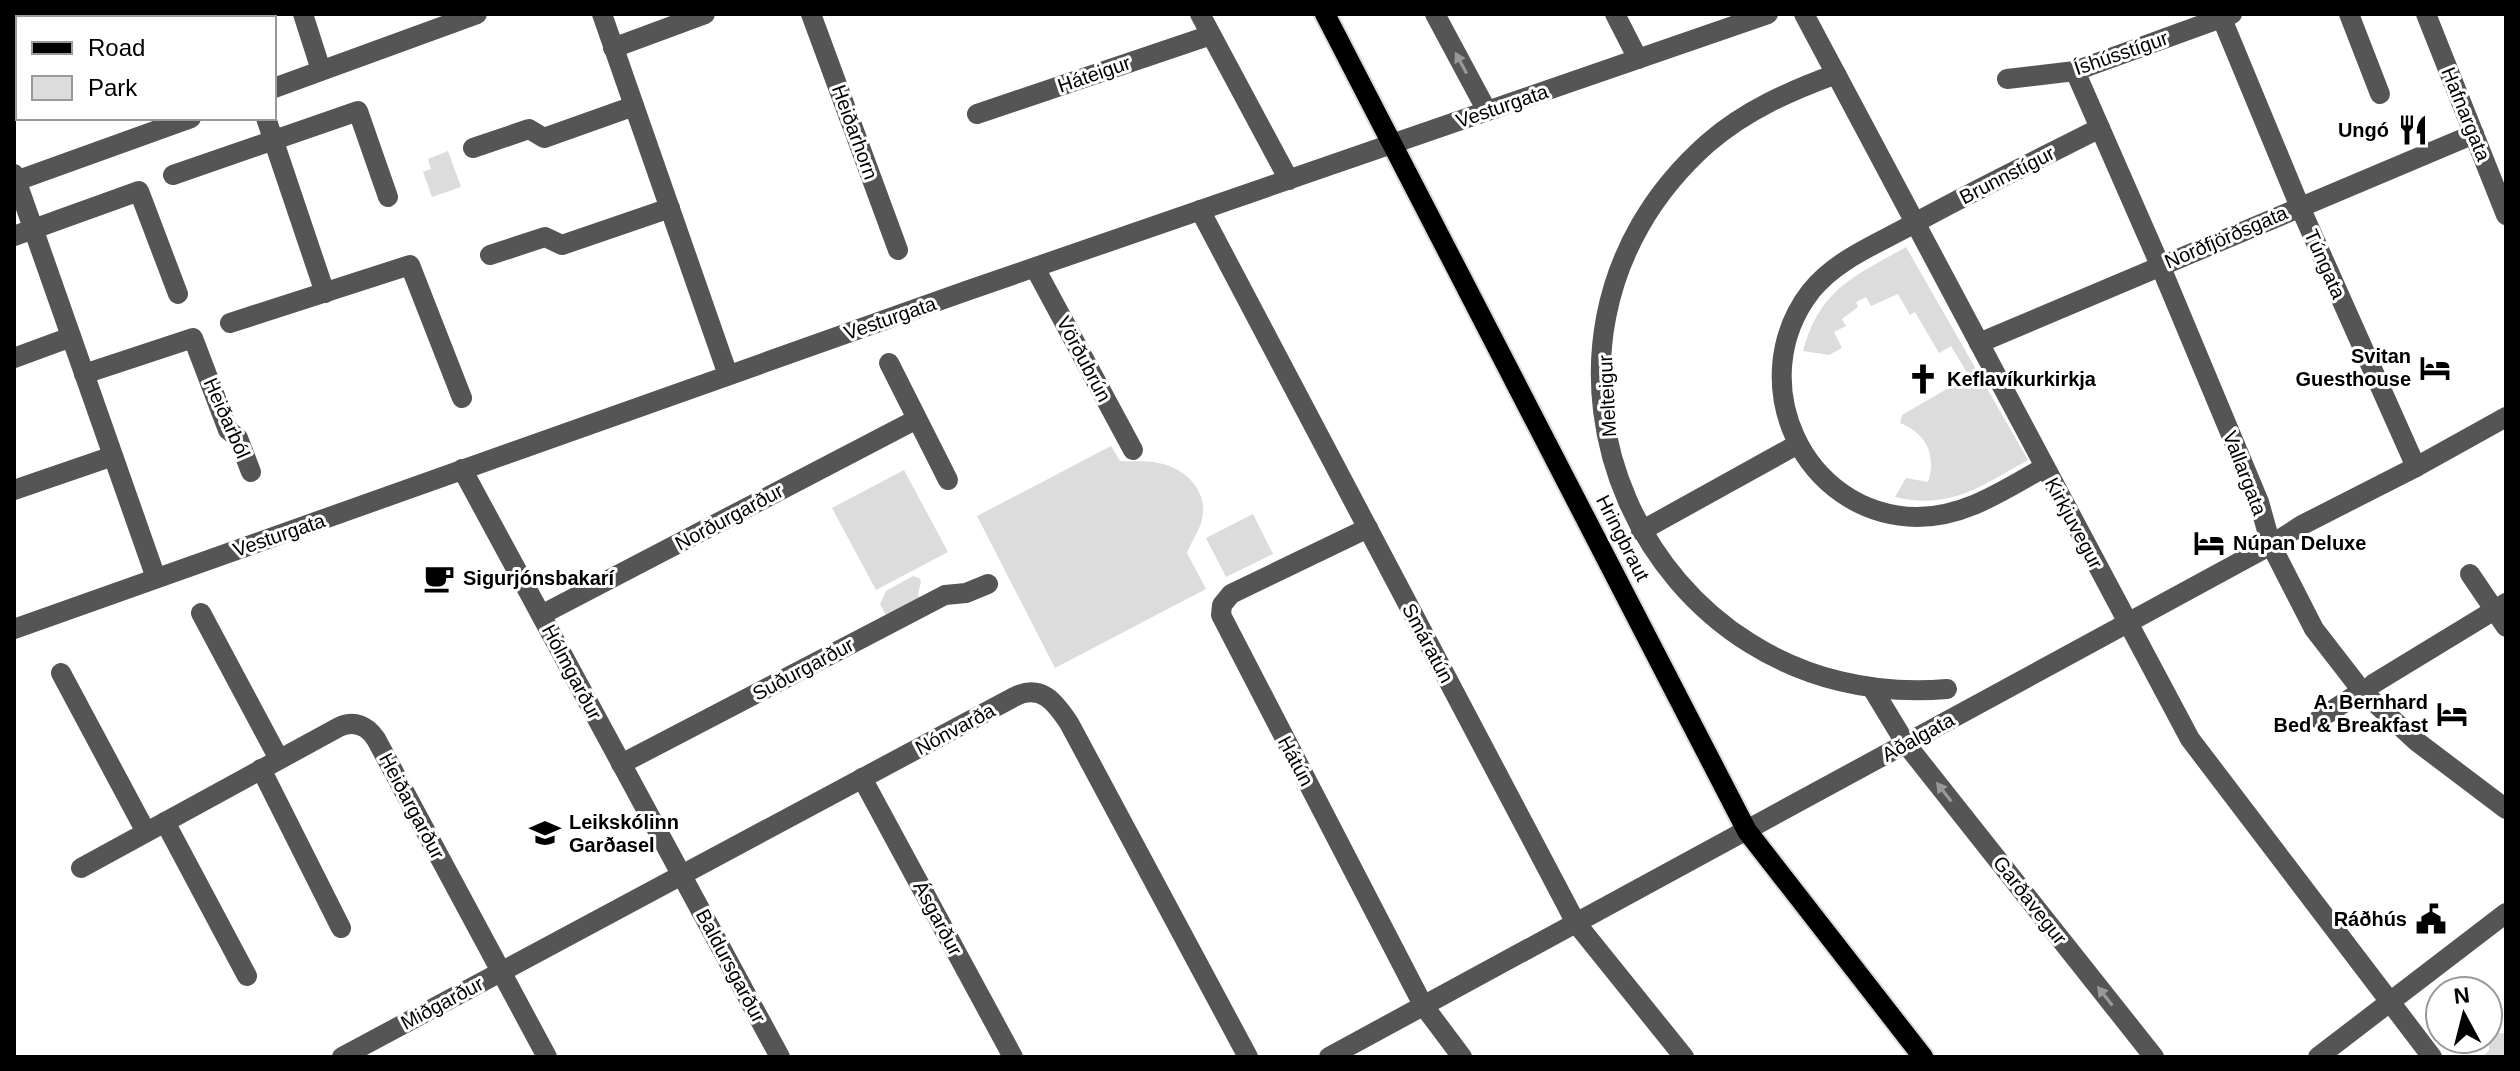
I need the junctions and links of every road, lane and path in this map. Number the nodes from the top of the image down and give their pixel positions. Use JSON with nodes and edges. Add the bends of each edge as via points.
{"nodes":[{"id":1,"x":303,"y":14,"type":"edge"},
{"id":2,"x":477,"y":14,"type":"edge"},
{"id":3,"x":602,"y":14,"type":"edge"},
{"id":4,"x":705,"y":14,"type":"edge"},
{"id":5,"x":811,"y":14,"type":"edge"},
{"id":6,"x":1200,"y":14,"type":"edge"},
{"id":7,"x":1325,"y":14,"type":"edge"},
{"id":8,"x":1435,"y":14,"type":"edge"},
{"id":9,"x":1615,"y":14,"type":"edge"},
{"id":10,"x":1768,"y":14,"type":"edge"},
{"id":11,"x":1804,"y":14,"type":"edge"},
{"id":12,"x":2349,"y":14,"type":"edge"},
{"id":13,"x":2426,"y":14,"type":"edge"},
{"id":14,"x":2225,"y":15,"type":"edge"},
{"id":15,"x":1211,"y":35,"type":"junction"},
{"id":16,"x":613,"y":48,"type":"junction"},
{"id":17,"x":1638,"y":59,"type":"junction"},
{"id":18,"x":321,"y":70,"type":"junction"},
{"id":19,"x":2075,"y":71,"type":"junction"},
{"id":20,"x":1836,"y":74,"type":"junction"},
{"id":21,"x":2007,"y":79,"type":"dead end"},
{"id":22,"x":276,"y":87,"type":"edge"},
{"id":23,"x":2380,"y":94,"type":"dead end"},
{"id":24,"x":634,"y":106,"type":"junction"},
{"id":25,"x":1487,"y":111,"type":"junction"},
{"id":26,"x":977,"y":114,"type":"dead end"},
{"id":27,"x":185,"y":120,"type":"edge"},
{"id":28,"x":267,"y":120,"type":"edge"},
{"id":29,"x":2100,"y":128,"type":"junction"},
{"id":30,"x":2474,"y":134,"type":"junction"},
{"id":31,"x":273,"y":140,"type":"junction"},
{"id":32,"x":1393,"y":144,"type":"junction"},
{"id":33,"x":473,"y":148,"type":"dead end"},
{"id":34,"x":173,"y":175,"type":"dead end"},
{"id":35,"x":15,"y":178,"type":"edge"},
{"id":36,"x":1289,"y":180,"type":"junction"},
{"id":37,"x":388,"y":197,"type":"dead end"},
{"id":38,"x":2300,"y":207,"type":"junction"},
{"id":39,"x":670,"y":208,"type":"junction"},
{"id":40,"x":1200,"y":210,"type":"junction"},
{"id":41,"x":2506,"y":215,"type":"edge"},
{"id":42,"x":1915,"y":223,"type":"junction"},
{"id":43,"x":24,"y":232,"type":"edge"},
{"id":44,"x":898,"y":250,"type":"dead end"},
{"id":45,"x":490,"y":255,"type":"dead end"},
{"id":46,"x":2160,"y":265,"type":"junction"},
{"id":47,"x":1035,"y":268,"type":"junction"},
{"id":48,"x":325,"y":293,"type":"junction"},
{"id":49,"x":178,"y":294,"type":"dead end"},
{"id":50,"x":230,"y":323,"type":"dead end"},
{"id":51,"x":71,"y":337,"type":"junction"},
{"id":52,"x":1979,"y":343,"type":"junction"},
{"id":53,"x":14,"y":358,"type":"edge"},
{"id":54,"x":889,"y":363,"type":"dead end"},
{"id":55,"x":84,"y":374,"type":"junction"},
{"id":56,"x":728,"y":375,"type":"junction"},
{"id":57,"x":462,"y":398,"type":"dead end"},
{"id":58,"x":2506,"y":417,"type":"edge"},
{"id":59,"x":917,"y":419,"type":"junction"},
{"id":60,"x":1798,"y":444,"type":"junction"},
{"id":61,"x":1133,"y":450,"type":"dead end"},
{"id":62,"x":113,"y":456,"type":"junction"},
{"id":63,"x":2045,"y":467,"type":"junction"},
{"id":64,"x":2416,"y":467,"type":"junction"},
{"id":65,"x":462,"y":469,"type":"junction"},
{"id":66,"x":251,"y":472,"type":"dead end"},
{"id":67,"x":948,"y":480,"type":"dead end"},
{"id":68,"x":14,"y":490,"type":"edge"},
{"id":69,"x":1368,"y":528,"type":"junction"},
{"id":70,"x":1641,"y":531,"type":"junction"},
{"id":71,"x":2271,"y":545,"type":"junction"},
{"id":72,"x":2470,"y":574,"type":"dead end"},
{"id":73,"x":156,"y":578,"type":"junction"},
{"id":74,"x":988,"y":584,"type":"dead end"},
{"id":75,"x":2499,"y":607,"type":"edge"},
{"id":76,"x":201,"y":613,"type":"dead end"},
{"id":77,"x":541,"y":615,"type":"junction"},
{"id":78,"x":2128,"y":623,"type":"junction"},
{"id":79,"x":2506,"y":627,"type":"edge"},
{"id":80,"x":14,"y":629,"type":"edge"},
{"id":81,"x":61,"y":673,"type":"dead end"},
{"id":82,"x":2368,"y":687,"type":"junction"},
{"id":83,"x":1872,"y":688,"type":"junction"},
{"id":84,"x":1947,"y":689,"type":"dead end"},
{"id":85,"x":2319,"y":719,"type":"dead end"},
{"id":86,"x":1906,"y":744,"type":"junction"},
{"id":87,"x":279,"y":759,"type":"junction"},
{"id":88,"x":621,"y":764,"type":"junction"},
{"id":89,"x":261,"y":769,"type":"junction"},
{"id":90,"x":862,"y":778,"type":"junction"},
{"id":91,"x":2506,"y":809,"type":"edge"},
{"id":92,"x":165,"y":822,"type":"junction"},
{"id":93,"x":1747,"y":831,"type":"junction"},
{"id":94,"x":146,"y":832,"type":"junction"},
{"id":95,"x":81,"y":868,"type":"dead end"},
{"id":96,"x":682,"y":875,"type":"junction"},
{"id":97,"x":2506,"y":913,"type":"edge"},
{"id":98,"x":1576,"y":923,"type":"junction"},
{"id":99,"x":341,"y":928,"type":"dead end"},
{"id":100,"x":501,"y":972,"type":"junction"},
{"id":101,"x":247,"y":976,"type":"dead end"},
{"id":102,"x":2391,"y":1001,"type":"junction"},
{"id":103,"x":1423,"y":1005,"type":"junction"},
{"id":104,"x":342,"y":1057,"type":"edge"},
{"id":105,"x":547,"y":1057,"type":"edge"},
{"id":106,"x":780,"y":1057,"type":"edge"},
{"id":107,"x":1013,"y":1057,"type":"edge"},
{"id":108,"x":1248,"y":1057,"type":"edge"},
{"id":109,"x":1329,"y":1057,"type":"edge"},
{"id":110,"x":1462,"y":1057,"type":"edge"},
{"id":111,"x":1684,"y":1057,"type":"edge"},
{"id":112,"x":1923,"y":1057,"type":"edge"},
{"id":113,"x":2154,"y":1057,"type":"edge"},
{"id":114,"x":2318,"y":1057,"type":"edge"},
{"id":115,"x":2432,"y":1057,"type":"edge"}],
"edges":[{"from":1,"to":18,"type":"street"},
{"from":2,"to":18,"type":"street"},
{"from":3,"to":16,"type":"street"},
{"from":4,"to":16,"type":"street"},
{"from":5,"to":44,"type":"street","name":"Heiðarhorn"},
{"from":6,"to":15,"type":"street"},
{"from":7,"to":32,"type":"main road","name":"Hringbraut"},
{"from":25,"to":8,"type":"street","one_way":true},
{"from":9,"to":17,"type":"street"},
{"from":10,"to":17,"type":"street","name":"Vesturgata"},
{"from":11,"to":20,"type":"street","name":"Kirkjuvegur"},
{"from":12,"to":23,"type":"street"},
{"from":13,"to":30,"type":"street","name":"Hafnargata"},
{"from":14,"to":19,"type":"street","name":"Íshússtígur"},
{"from":14,"to":38,"type":"street","name":"Túngata"},
{"from":15,"to":26,"type":"street","name":"Háteigur"},
{"from":15,"to":36,"type":"street"},
{"from":16,"to":24,"type":"street"},
{"from":17,"to":25,"type":"street","name":"Vesturgata"},
{"from":18,"to":22,"type":"street"},
{"from":19,"to":21,"type":"street","name":"Íshússtígur"},
{"from":19,"to":29,"type":"street","name":"Vallargata"},
{"from":20,"to":42,"type":"street","name":"Kirkjuvegur"},
{"from":20,"to":70,"type":"street","name":"Melteigur","via":[[1753,110],[1709,143],[1671,182],[1628,253],[1610,305],[1602,386],[1615,470]]},
{"from":24,"to":33,"type":"street","via":[[544,138],[529,129]]},
{"from":24,"to":39,"type":"street"},
{"from":25,"to":32,"type":"street","name":"Vesturgata"},
{"from":27,"to":35,"type":"street"},
{"from":28,"to":31,"type":"street"},
{"from":29,"to":42,"type":"street","name":"Brunnstígur"},
{"from":29,"to":46,"type":"street","name":"Vallargata"},
{"from":30,"to":38,"type":"street","name":"Norðfjörðsgata"},
{"from":30,"to":41,"type":"street","name":"Hafnargata"},
{"from":31,"to":34,"type":"street"},
{"from":31,"to":37,"type":"street","via":[[358,111]]},
{"from":31,"to":48,"type":"street"},
{"from":32,"to":36,"type":"street","name":"Vesturgata"},
{"from":32,"to":93,"type":"main road","name":"Hringbraut"},
{"from":35,"to":43,"type":"street"},
{"from":36,"to":40,"type":"street","name":"Vesturgata"},
{"from":38,"to":46,"type":"street","name":"Norðfjörðsgata"},
{"from":38,"to":64,"type":"street","name":"Túngata"},
{"from":39,"to":45,"type":"street","via":[[562,245],[545,237]]},
{"from":39,"to":56,"type":"street"},
{"from":40,"to":47,"type":"street","name":"Vesturgata"},
{"from":40,"to":69,"type":"street","name":"Smáratún"},
{"from":42,"to":52,"type":"street","name":"Kirkjuvegur"},
{"from":42,"to":60,"type":"street","name":"Brunnstígur","via":[[1832,270],[1793,322],[1781,374],[1785,410]]},
{"from":43,"to":49,"type":"street","via":[[139,191]]},
{"from":43,"to":51,"type":"street"},
{"from":46,"to":52,"type":"street","name":"Norðfjörðsgata"},
{"from":46,"to":71,"type":"street","name":"Vallargata","via":[[2259,502]]},
{"from":47,"to":56,"type":"street","name":"Vesturgata"},
{"from":47,"to":61,"type":"street","name":"Vörðubrún"},
{"from":48,"to":50,"type":"street"},
{"from":48,"to":57,"type":"street","via":[[410,265]]},
{"from":51,"to":53,"type":"street"},
{"from":51,"to":55,"type":"street"},
{"from":52,"to":63,"type":"street","name":"Kirkjuvegur"},
{"from":54,"to":59,"type":"street"},
{"from":55,"to":62,"type":"street"},
{"from":55,"to":66,"type":"street","name":"Heiðarból","via":[[193,338],[228,430],[238,438]]},
{"from":56,"to":65,"type":"street","name":"Vesturgata"},
{"from":58,"to":64,"type":"street","name":"Aðalgata"},
{"from":59,"to":67,"type":"street"},
{"from":59,"to":77,"type":"street","name":"Norðurgarður"},
{"from":60,"to":63,"type":"street","name":"Brunnstígur","via":[[1838,490],[1865,506],[1899,515],[1934,516],[1968,508]]},
{"from":60,"to":70,"type":"street"},
{"from":62,"to":68,"type":"street"},
{"from":62,"to":73,"type":"street"},
{"from":63,"to":78,"type":"street","name":"Kirkjuvegur"},
{"from":64,"to":71,"type":"street","name":"Aðalgata"},
{"from":65,"to":73,"type":"street","name":"Vesturgata"},
{"from":65,"to":77,"type":"street","name":"Hólmgarður"},
{"from":69,"to":98,"type":"street","name":"Smáratún"},
{"from":69,"to":103,"type":"street","name":"Hátún","via":[[1231,594],[1221,615]]},
{"from":70,"to":83,"type":"street","name":"Melteigur","via":[[1692,598],[1736,635],[1785,663]]},
{"from":71,"to":78,"type":"street","name":"Aðalgata"},
{"from":71,"to":82,"type":"street","name":"Vallargata","via":[[2314,629]]},
{"from":72,"to":75,"type":"street"},
{"from":73,"to":80,"type":"street","name":"Vesturgata"},
{"from":74,"to":88,"type":"street","name":"Suðurgarður","via":[[945,595]]},
{"from":75,"to":79,"type":"street"},
{"from":75,"to":82,"type":"street"},
{"from":76,"to":87,"type":"street"},
{"from":77,"to":88,"type":"street","name":"Hólmgarður"},
{"from":78,"to":86,"type":"street","name":"Aðalgata"},
{"from":78,"to":102,"type":"street","name":"Kirkjuvegur","via":[[2190,739]]},
{"from":81,"to":94,"type":"street"},
{"from":82,"to":85,"type":"street"},
{"from":82,"to":91,"type":"street","name":"Vallargata","via":[[2416,741]]},
{"from":83,"to":84,"type":"street","name":"Melteigur"},
{"from":83,"to":86,"type":"street"},
{"from":86,"to":93,"type":"street","name":"Aðalgata"},
{"from":113,"to":86,"type":"street","name":"Garðavegur","one_way":true},
{"from":87,"to":89,"type":"street","name":"Heiðargarður"},
{"from":87,"to":100,"type":"street","name":"Heiðargarður","via":[[345,724],[360,724],[372,732]]},
{"from":88,"to":96,"type":"street","name":"Hólmgarður"},
{"from":89,"to":92,"type":"street","name":"Heiðargarður"},
{"from":89,"to":99,"type":"street"},
{"from":90,"to":96,"type":"street","name":"Nónvarða"},
{"from":90,"to":107,"type":"street","name":"Ásgarður"},
{"from":90,"to":108,"type":"street","name":"Nónvarða","via":[[1021,694],[1036,692],[1050,698],[1069,723]]},
{"from":92,"to":94,"type":"street","name":"Heiðargarður"},
{"from":92,"to":101,"type":"street"},
{"from":93,"to":98,"type":"street","name":"Aðalgata"},
{"from":93,"to":112,"type":"main road","name":"Hringbraut"},
{"from":94,"to":95,"type":"street","name":"Heiðargarður"},
{"from":96,"to":100,"type":"street","name":"Nónvarða"},
{"from":96,"to":106,"type":"street","name":"Baldursgarður"},
{"from":97,"to":102,"type":"street"},
{"from":98,"to":103,"type":"street","name":"Aðalgata"},
{"from":98,"to":111,"type":"street","name":"Smáratún"},
{"from":100,"to":104,"type":"street","name":"Miðgarður"},
{"from":100,"to":105,"type":"street","name":"Heiðargarður"},
{"from":102,"to":114,"type":"street"},
{"from":102,"to":115,"type":"street","name":"Kirkjuvegur"},
{"from":103,"to":109,"type":"street","name":"Aðalgata"},
{"from":103,"to":110,"type":"street","name":"Hátún"}]}
